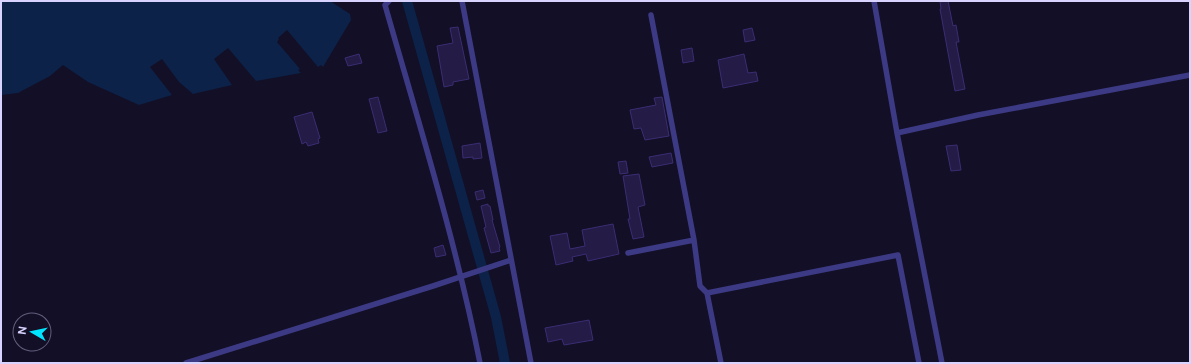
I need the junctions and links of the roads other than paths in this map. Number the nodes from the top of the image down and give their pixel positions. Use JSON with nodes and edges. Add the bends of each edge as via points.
{"nodes":[{"id":1,"x":389,"y":1,"type":"edge"},
{"id":2,"x":462,"y":1,"type":"edge"},
{"id":3,"x":874,"y":1,"type":"edge"},
{"id":4,"x":651,"y":15,"type":"dead end"},
{"id":5,"x":1190,"y":75,"type":"edge"},
{"id":6,"x":897,"y":133,"type":"junction"},
{"id":7,"x":694,"y":240,"type":"junction"},
{"id":8,"x":628,"y":253,"type":"dead end"},
{"id":9,"x":509,"y":260,"type":"junction"},
{"id":10,"x":460,"y":276,"type":"junction"},
{"id":11,"x":707,"y":293,"type":"junction"},
{"id":12,"x":186,"y":363,"type":"edge"},
{"id":13,"x":480,"y":363,"type":"edge"},
{"id":14,"x":531,"y":363,"type":"edge"},
{"id":15,"x":721,"y":363,"type":"edge"},
{"id":16,"x":919,"y":363,"type":"edge"},
{"id":17,"x":942,"y":363,"type":"edge"}],
"edges":[{"from":1,"to":10,"type":"lane","via":[[385,5]]},
{"from":2,"to":9,"type":"lane"},
{"from":3,"to":6,"type":"lane"},
{"from":4,"to":7,"type":"lane"},
{"from":5,"to":6,"type":"lane"},
{"from":6,"to":17,"type":"lane"},
{"from":7,"to":8,"type":"lane"},
{"from":7,"to":11,"type":"lane","via":[[700,286]]},
{"from":9,"to":10,"type":"lane"},
{"from":9,"to":14,"type":"lane"},
{"from":10,"to":12,"type":"lane"},
{"from":10,"to":13,"type":"lane"},
{"from":11,"to":15,"type":"lane"},
{"from":11,"to":16,"type":"lane","via":[[898,255]]}]}
